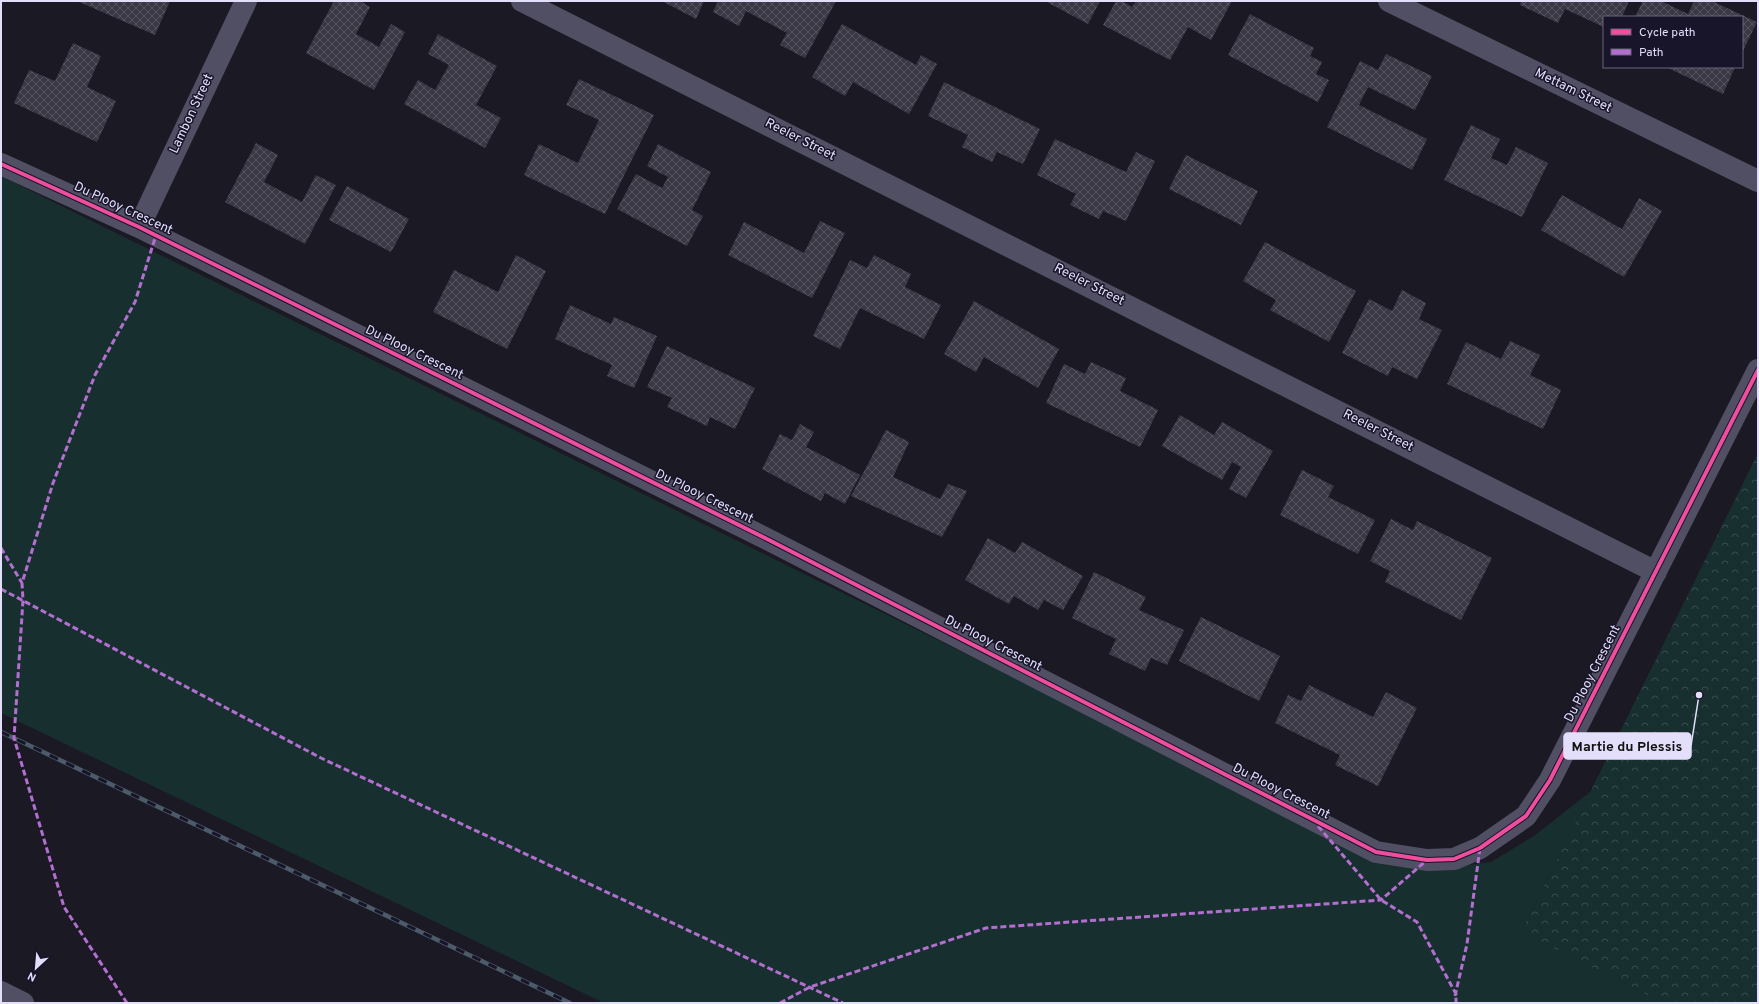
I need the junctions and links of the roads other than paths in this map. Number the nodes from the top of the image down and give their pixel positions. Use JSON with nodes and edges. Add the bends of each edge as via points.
{"nodes":[{"id":1,"x":246,"y":1,"type":"edge"},
{"id":2,"x":522,"y":1,"type":"edge"},
{"id":3,"x":1388,"y":1,"type":"edge"},
{"id":4,"x":1,"y":164,"type":"edge"},
{"id":5,"x":1758,"y":181,"type":"edge"},
{"id":6,"x":139,"y":227,"type":"junction"},
{"id":7,"x":1758,"y":370,"type":"edge"},
{"id":8,"x":1656,"y":572,"type":"junction"},
{"id":9,"x":1,"y":992,"type":"edge"},
{"id":10,"x":23,"y":1003,"type":"edge"}],
"edges":[{"from":1,"to":6,"type":"street","name":"Lambon Street"},
{"from":2,"to":8,"type":"street","name":"Reeler Street"},
{"from":3,"to":5,"type":"street","name":"Mettam Street"},
{"from":4,"to":6,"type":"street","name":"Du Plooy Crescent"},
{"from":6,"to":8,"type":"street","name":"Du Plooy Crescent","via":[[767,540],[1376,852],[1427,860],[1454,858],[1480,848],[1526,816],[1550,780]]},
{"from":7,"to":8,"type":"street","name":"Du Plooy Crescent"},
{"from":9,"to":10,"type":"street"}]}
